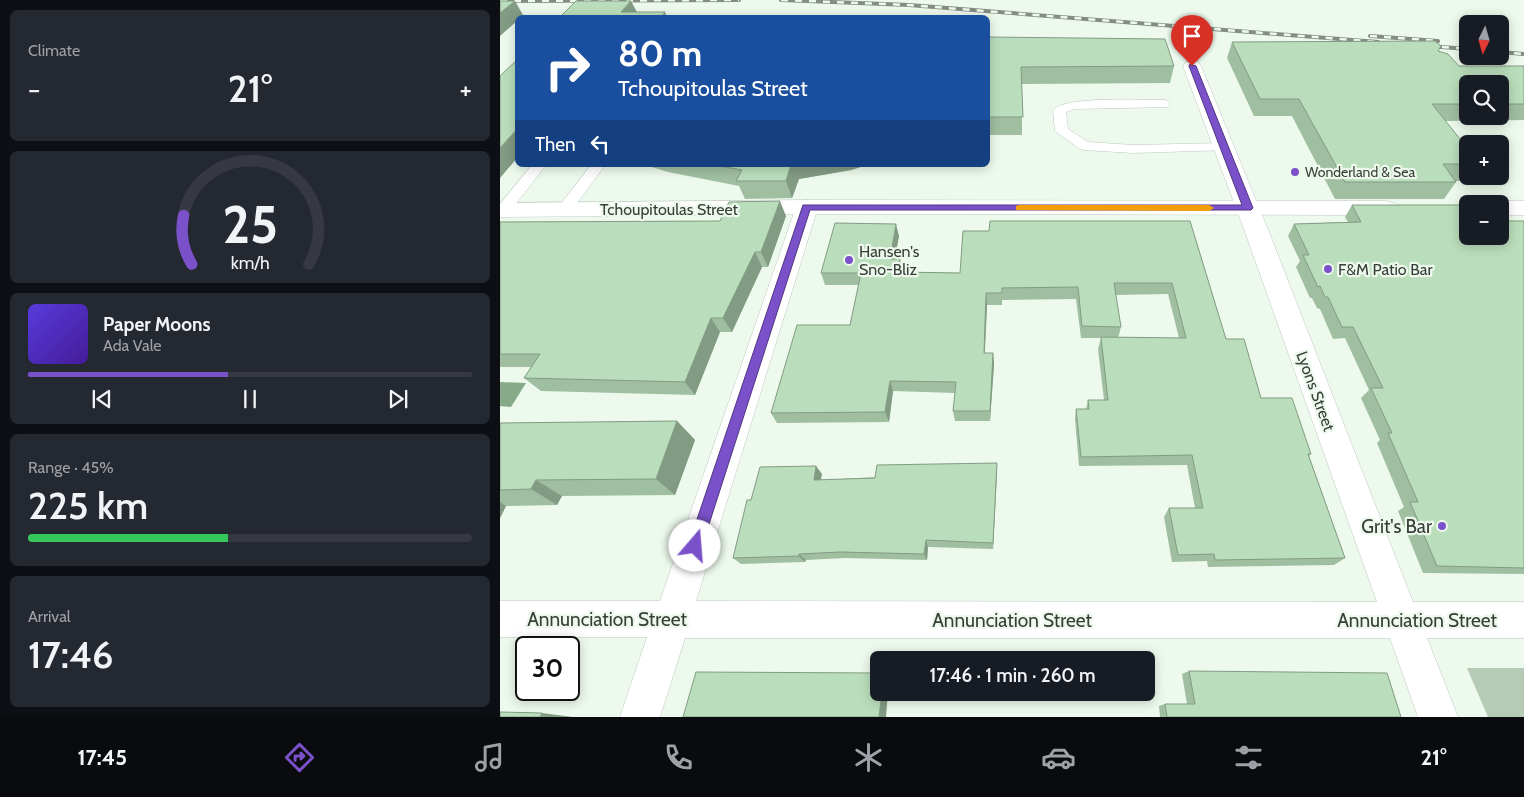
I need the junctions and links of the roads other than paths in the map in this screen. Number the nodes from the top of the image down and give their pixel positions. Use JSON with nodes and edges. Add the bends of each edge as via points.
{"nodes":[{"id":1,"x":1192,"y":66,"type":"dead end"},
{"id":2,"x":1164,"y":104,"type":"dead end"},
{"id":3,"x":1224,"y":147,"type":"junction"},
{"id":4,"x":537,"y":167,"type":"edge"},
{"id":5,"x":596,"y":167,"type":"edge"},
{"id":6,"x":807,"y":207,"type":"junction"},
{"id":7,"x":1248,"y":208,"type":"junction"},
{"id":8,"x":1408,"y":208,"type":"edge"},
{"id":9,"x":1509,"y":208,"type":"edge"},
{"id":10,"x":1524,"y":208,"type":"edge"},
{"id":11,"x":565,"y":209,"type":"junction"},
{"id":12,"x":502,"y":210,"type":"edge"},
{"id":13,"x":500,"y":619,"type":"edge"},
{"id":14,"x":671,"y":619,"type":"junction"},
{"id":15,"x":1402,"y":620,"type":"junction"},
{"id":16,"x":1524,"y":620,"type":"edge"},
{"id":17,"x":640,"y":717,"type":"edge"},
{"id":18,"x":1438,"y":717,"type":"edge"}],
"edges":[{"from":1,"to":3,"type":"street","name":"Lyons Street"},
{"from":2,"to":3,"type":"lane","via":[[1074,105],[1059,110],[1062,131],[1085,146],[1133,149]]},
{"from":3,"to":7,"type":"street","name":"Lyons Street"},
{"from":4,"to":12,"type":"lane"},
{"from":5,"to":11,"type":"lane"},
{"from":6,"to":7,"type":"street","name":"Tchoupitoulas Street"},
{"from":6,"to":11,"type":"street","name":"Tchoupitoulas Street"},
{"from":6,"to":14,"type":"street"},
{"from":7,"to":8,"type":"street","name":"Tchoupitoulas Street"},
{"from":7,"to":15,"type":"street","name":"Lyons Street"},
{"from":9,"to":10,"type":"street"},
{"from":11,"to":12,"type":"street","name":"Tchoupitoulas Street"},
{"from":13,"to":14,"type":"street","name":"Annunciation Street"},
{"from":14,"to":15,"type":"street","name":"Annunciation Street"},
{"from":14,"to":17,"type":"street"},
{"from":15,"to":16,"type":"street","name":"Annunciation Street"},
{"from":15,"to":18,"type":"street","name":"Lyons Street"}]}
